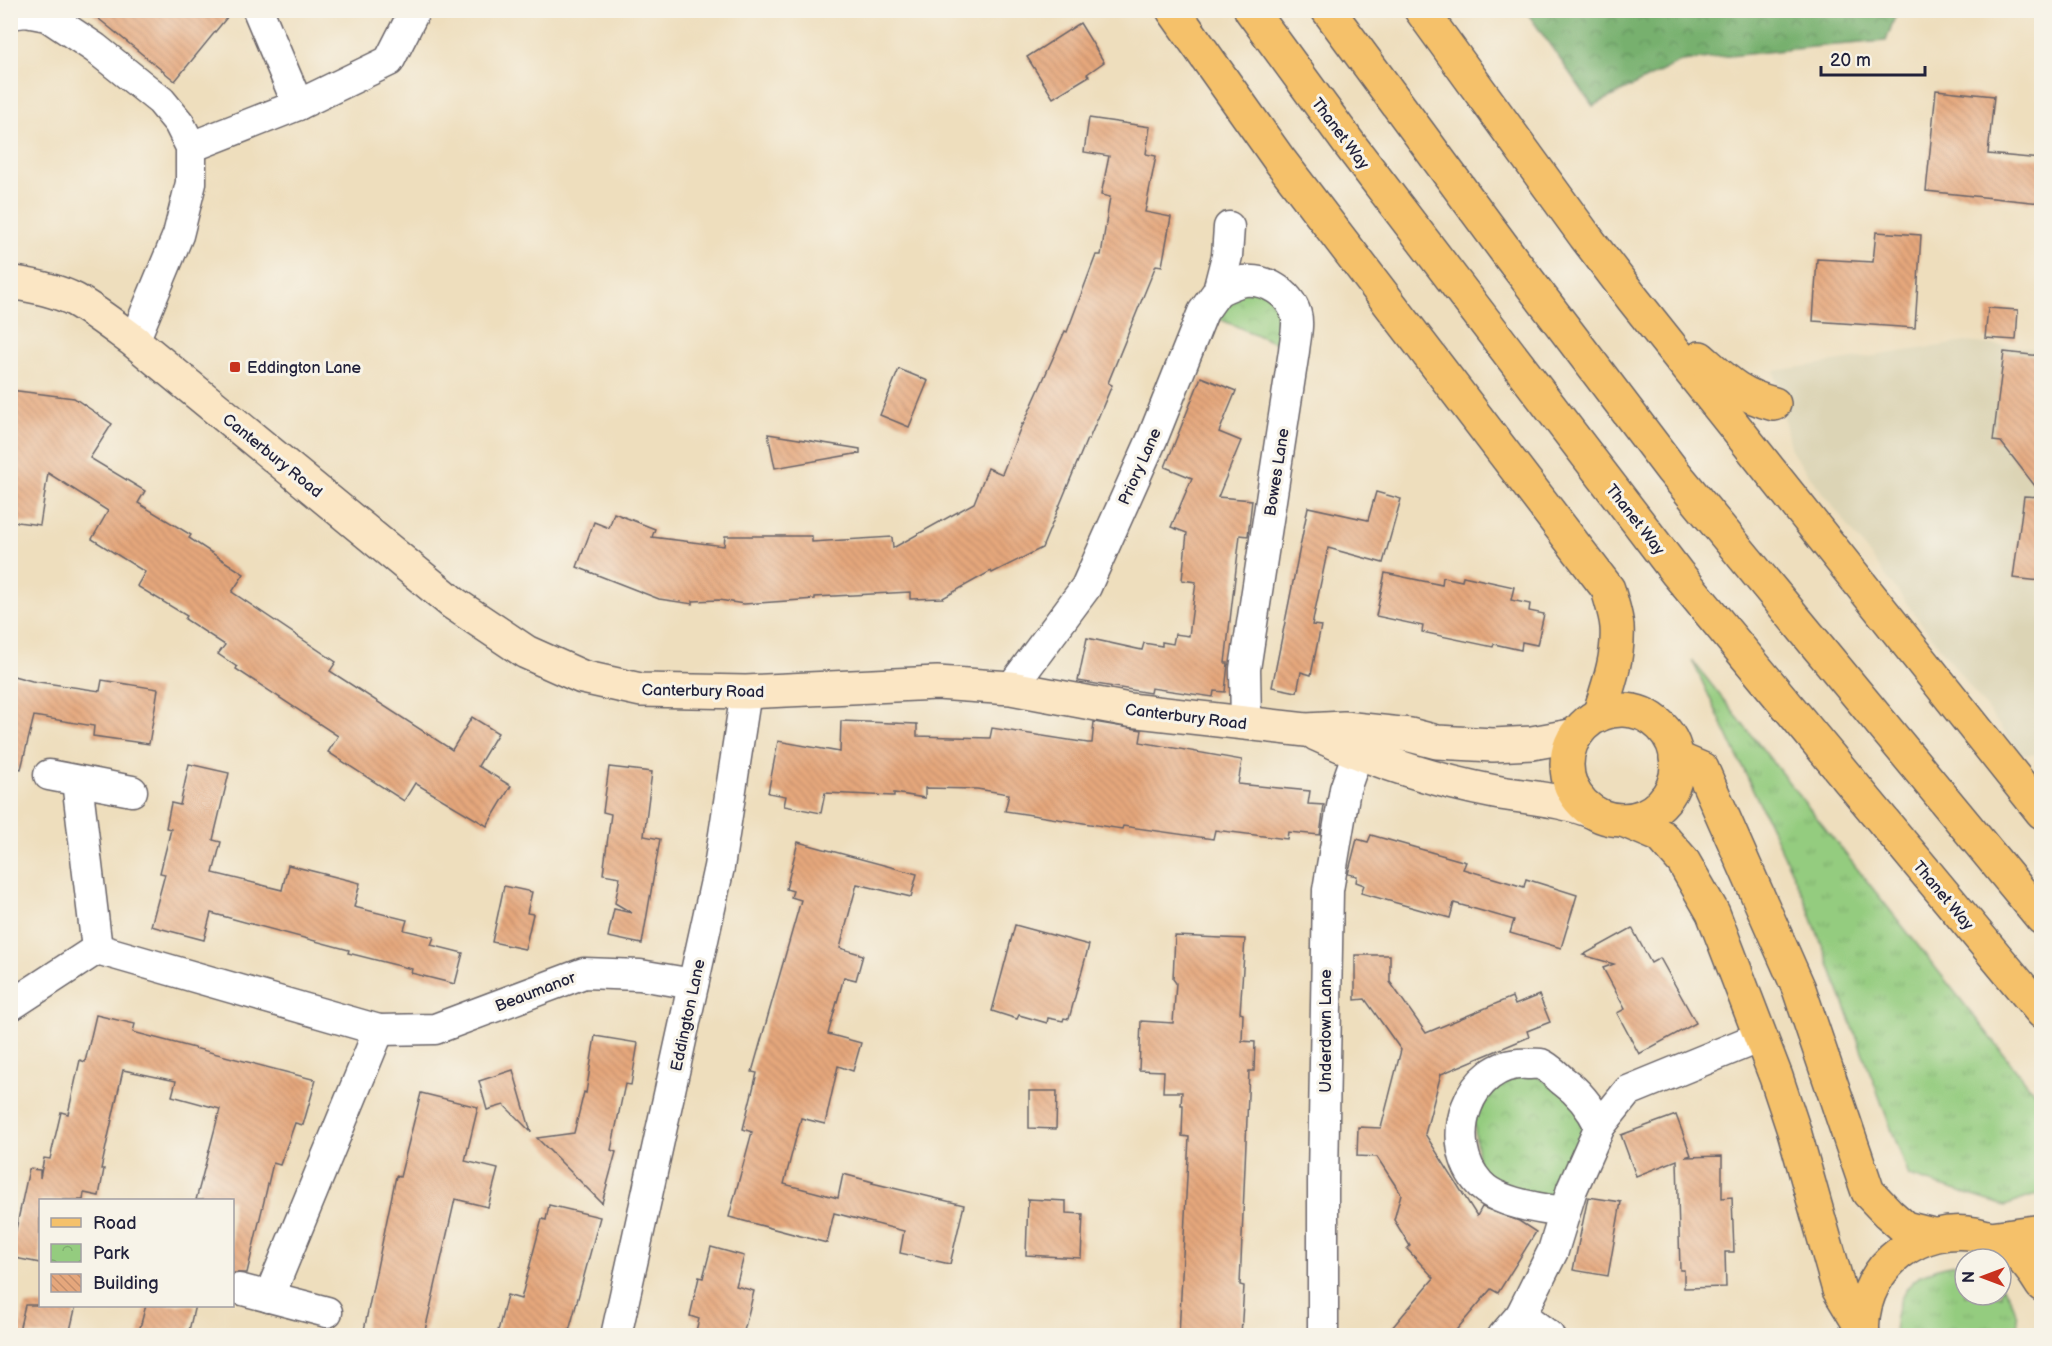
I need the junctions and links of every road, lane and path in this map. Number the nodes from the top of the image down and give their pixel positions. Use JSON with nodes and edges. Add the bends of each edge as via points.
{"nodes":[{"id":1,"x":258,"y":10,"type":"edge"},
{"id":2,"x":415,"y":10,"type":"edge"},
{"id":3,"x":1173,"y":10,"type":"edge"},
{"id":4,"x":1251,"y":10,"type":"edge"},
{"id":5,"x":1328,"y":10,"type":"edge"},
{"id":6,"x":1421,"y":10,"type":"edge"},
{"id":7,"x":10,"y":14,"type":"edge"},
{"id":8,"x":298,"y":105,"type":"junction"},
{"id":9,"x":191,"y":147,"type":"junction"},
{"id":10,"x":1229,"y":227,"type":"dead end"},
{"id":11,"x":10,"y":282,"type":"edge"},
{"id":12,"x":1218,"y":291,"type":"junction"},
{"id":13,"x":1633,"y":298,"type":"junction"},
{"id":14,"x":134,"y":341,"type":"junction"},
{"id":15,"x":1774,"y":404,"type":"dead end"},
{"id":16,"x":1011,"y":688,"type":"junction"},
{"id":17,"x":746,"y":692,"type":"junction"},
{"id":18,"x":1246,"y":723,"type":"junction"},
{"id":19,"x":1587,"y":725,"type":"junction"},
{"id":20,"x":1361,"y":743,"type":"junction"},
{"id":21,"x":1676,"y":758,"type":"junction"},
{"id":22,"x":132,"y":791,"type":"dead end"},
{"id":23,"x":2042,"y":812,"type":"edge"},
{"id":24,"x":1608,"y":816,"type":"junction"},
{"id":25,"x":2042,"y":918,"type":"edge"},
{"id":26,"x":97,"y":949,"type":"junction"},
{"id":27,"x":693,"y":984,"type":"junction"},
{"id":28,"x":10,"y":1006,"type":"edge"},
{"id":29,"x":2042,"y":1012,"type":"edge"},
{"id":30,"x":379,"y":1030,"type":"junction"},
{"id":31,"x":1760,"y":1037,"type":"junction"},
{"id":32,"x":1600,"y":1126,"type":"junction"},
{"id":33,"x":1565,"y":1212,"type":"junction"},
{"id":34,"x":2042,"y":1231,"type":"edge"},
{"id":35,"x":1933,"y":1235,"type":"junction"},
{"id":36,"x":1990,"y":1238,"type":"junction"},
{"id":37,"x":2042,"y":1285,"type":"edge"},
{"id":38,"x":239,"y":1289,"type":"dead end"},
{"id":39,"x":269,"y":1297,"type":"junction"},
{"id":40,"x":327,"y":1312,"type":"dead end"},
{"id":41,"x":1512,"y":1325,"type":"edge"},
{"id":42,"x":1863,"y":1332,"type":"edge"},
{"id":43,"x":616,"y":1335,"type":"edge"},
{"id":44,"x":1323,"y":1335,"type":"edge"},
{"id":45,"x":1549,"y":1335,"type":"edge"}],
"edges":[{"from":1,"to":8,"type":"street"},
{"from":2,"to":8,"type":"street","via":[[389,61]]},
{"from":3,"to":19,"type":"main road","via":[[1278,158],[1608,589],[1617,627],[1616,649],[1611,678]]},
{"from":4,"to":29,"type":"main road","name":"Thanet Way","via":[[1677,573]]},
{"from":5,"to":25,"type":"main road","via":[[1672,470]]},
{"from":6,"to":13,"type":"main road"},
{"from":7,"to":9,"type":"street","via":[[46,16],[95,48],[161,101],[179,123]]},
{"from":8,"to":9,"type":"street"},
{"from":9,"to":14,"type":"street","via":[[191,183],[178,235]]},
{"from":10,"to":12,"type":"street","name":"Priory Lane"},
{"from":11,"to":14,"type":"main road","name":"Canterbury Road","via":[[73,299]]},
{"from":12,"to":16,"type":"street","name":"Priory Lane","via":[[1203,312],[1086,587]]},
{"from":12,"to":18,"type":"street","name":"Bowes Lane","via":[[1246,281],[1272,286],[1286,296],[1296,315],[1294,351],[1245,669]]},
{"from":13,"to":15,"type":"main road","via":[[1732,387],[1752,399]]},
{"from":13,"to":23,"type":"main road"},
{"from":14,"to":17,"type":"main road","name":"Canterbury Road","via":[[453,603],[526,652],[582,677],[641,690]]},
{"from":16,"to":17,"type":"main road","name":"Canterbury Road","via":[[937,683]]},
{"from":16,"to":18,"type":"main road","name":"Canterbury Road","via":[[1129,710]]},
{"from":17,"to":27,"type":"street","name":"Eddington Lane","via":[[719,867]]},
{"from":18,"to":20,"type":"main road","name":"Canterbury Road","via":[[1306,730]]},
{"from":19,"to":20,"type":"main road","name":"Canterbury Road","via":[[1532,743],[1493,746],[1437,742],[1410,735]]},
{"from":19,"to":21,"type":"main road","via":[[1616,711],[1632,711],[1662,728],[1672,742]]},
{"from":19,"to":24,"type":"main road","via":[[1569,749],[1569,778],[1583,804]]},
{"from":20,"to":24,"type":"main road","name":"Canterbury Road","via":[[1422,775],[1576,805]]},
{"from":20,"to":44,"type":"street","name":"Underdown Lane","via":[[1341,807],[1328,890]]},
{"from":21,"to":24,"type":"main road","via":[[1670,793],[1657,807],[1641,817]]},
{"from":21,"to":35,"type":"main road","via":[[1702,770],[1768,916],[1813,1028],[1868,1192],[1905,1228]]},
{"from":22,"to":26,"type":"street","via":[[63,778]]},
{"from":24,"to":31,"type":"main road","via":[[1661,837],[1683,861],[1713,913]]},
{"from":26,"to":28,"type":"street"},
{"from":26,"to":30,"type":"street","name":"Beaumanor"},
{"from":27,"to":30,"type":"street","name":"Beaumanor","via":[[640,975],[584,973],[435,1029]]},
{"from":27,"to":43,"type":"street","name":"Eddington Lane"},
{"from":30,"to":39,"type":"street"},
{"from":31,"to":32,"type":"street","via":[[1628,1091]]},
{"from":31,"to":42,"type":"main road","via":[[1794,1131],[1839,1290]]},
{"from":32,"to":33,"type":"street"},
{"from":32,"to":33,"type":"street","via":[[1578,1094],[1542,1064],[1515,1063],[1492,1072],[1471,1095],[1460,1128],[1464,1162],[1480,1186],[1509,1201]]},
{"from":33,"to":41,"type":"street","via":[[1553,1251]]},
{"from":34,"to":36,"type":"main road"},
{"from":35,"to":36,"type":"main road","via":[[1962,1232]]},
{"from":35,"to":42,"type":"main road","via":[[1905,1248],[1882,1269],[1867,1297]]},
{"from":36,"to":37,"type":"main road","via":[[2031,1267]]},
{"from":38,"to":39,"type":"street"},
{"from":39,"to":40,"type":"street"},
{"from":41,"to":45,"type":"street"}]}
